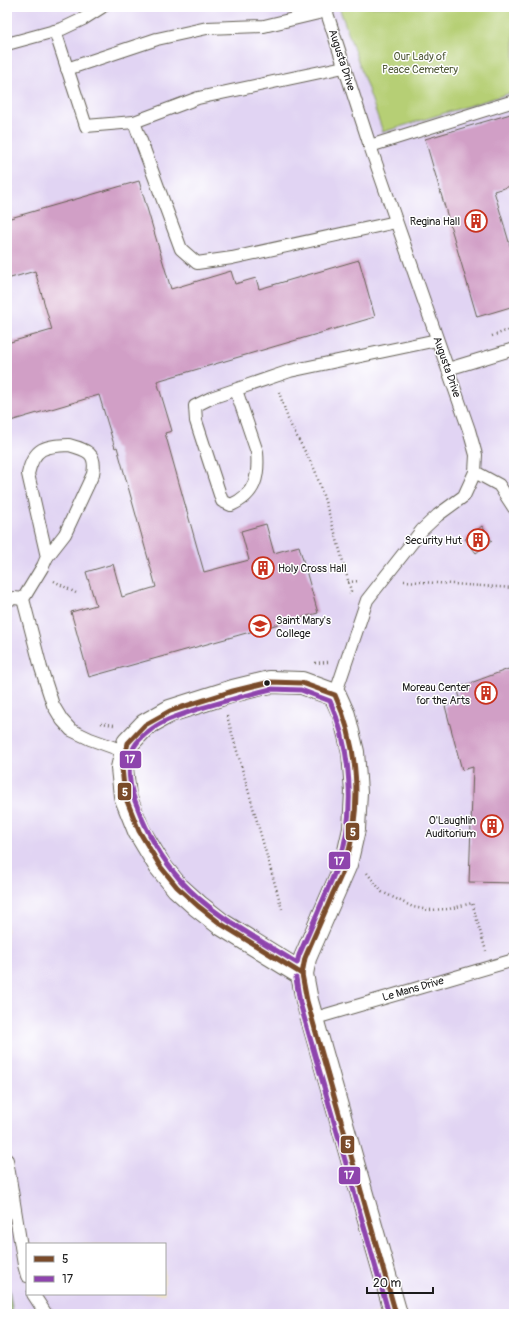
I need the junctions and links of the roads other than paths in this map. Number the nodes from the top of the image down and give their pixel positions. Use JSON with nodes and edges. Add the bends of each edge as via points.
{"nodes":[{"id":1,"x":102,"y":7,"type":"edge"},
{"id":2,"x":326,"y":9,"type":"edge"},
{"id":3,"x":55,"y":31,"type":"junction"},
{"id":4,"x":7,"y":44,"type":"edge"},
{"id":5,"x":344,"y":67,"type":"junction"},
{"id":6,"x":67,"y":69,"type":"junction"},
{"id":7,"x":514,"y":101,"type":"edge"},
{"id":8,"x":134,"y":122,"type":"junction"},
{"id":9,"x":370,"y":146,"type":"junction"},
{"id":10,"x":396,"y":222,"type":"junction"},
{"id":11,"x":437,"y":340,"type":"junction"},
{"id":12,"x":514,"y":349,"type":"edge"},
{"id":13,"x":448,"y":369,"type":"junction"},
{"id":14,"x":236,"y":390,"type":"junction"},
{"id":15,"x":475,"y":472,"type":"junction"},
{"id":16,"x":514,"y":508,"type":"edge"},
{"id":17,"x":47,"y":557,"type":"junction"},
{"id":18,"x":23,"y":599,"type":"junction"},
{"id":19,"x":7,"y":600,"type":"edge"},
{"id":20,"x":335,"y":695,"type":"junction"},
{"id":21,"x":126,"y":752,"type":"junction"},
{"id":22,"x":514,"y":960,"type":"edge"},
{"id":23,"x":302,"y":974,"type":"junction"},
{"id":24,"x":312,"y":1019,"type":"junction"},
{"id":25,"x":7,"y":1160,"type":"edge"},
{"id":26,"x":26,"y":1272,"type":"edge"},
{"id":27,"x":34,"y":1295,"type":"edge"},
{"id":28,"x":46,"y":1314,"type":"edge"},
{"id":29,"x":396,"y":1314,"type":"edge"}],
"edges":[{"from":1,"to":3,"type":"lane"},
{"from":2,"to":5,"type":"lane","name":"Augusta Drive"},
{"from":2,"to":6,"type":"lane","via":[[264,26],[207,28],[157,39]]},
{"from":3,"to":4,"type":"lane"},
{"from":3,"to":6,"type":"lane"},
{"from":5,"to":8,"type":"lane","via":[[198,98]]},
{"from":5,"to":9,"type":"lane","name":"Augusta Drive"},
{"from":6,"to":8,"type":"lane","via":[[86,126]]},
{"from":7,"to":9,"type":"lane"},
{"from":8,"to":10,"type":"lane","via":[[181,249],[197,263],[232,258]]},
{"from":9,"to":10,"type":"lane","name":"Augusta Drive"},
{"from":10,"to":11,"type":"lane","name":"Augusta Drive"},
{"from":11,"to":13,"type":"lane","name":"Augusta Drive"},
{"from":11,"to":14,"type":"lane","via":[[290,371]]},
{"from":12,"to":13,"type":"lane"},
{"from":13,"to":15,"type":"lane","name":"Augusta Drive","via":[[476,455]]},
{"from":14,"to":14,"type":"lane","via":[[195,406],[196,421],[222,501],[232,505],[251,489],[257,477],[258,462]]},
{"from":15,"to":16,"type":"lane","via":[[500,486]]},
{"from":15,"to":20,"type":"lane","name":"Augusta Drive","via":[[464,496],[422,530],[367,600]]},
{"from":17,"to":17,"type":"lane","via":[[65,534],[93,474],[95,465],[92,456],[84,449],[69,445],[50,446],[40,450],[31,461],[28,474]]},
{"from":17,"to":18,"type":"lane"},
{"from":18,"to":19,"type":"lane"},
{"from":18,"to":21,"type":"lane","via":[[41,668],[53,705],[62,720],[72,730],[90,739]]},
{"from":20,"to":21,"type":"street","via":[[302,683],[278,682],[221,695],[170,711],[145,725],[128,743]]},
{"from":20,"to":23,"type":"street","via":[[344,715],[353,752],[356,792],[354,829],[346,864],[305,958]]},
{"from":21,"to":23,"type":"street","via":[[122,768],[125,796],[139,831],[160,866],[177,887],[221,924]]},
{"from":22,"to":24,"type":"lane","name":"Le Mans Drive"},
{"from":23,"to":24,"type":"street"},
{"from":24,"to":29,"type":"street"},
{"from":25,"to":26,"type":"lane"},
{"from":27,"to":28,"type":"lane"}]}
